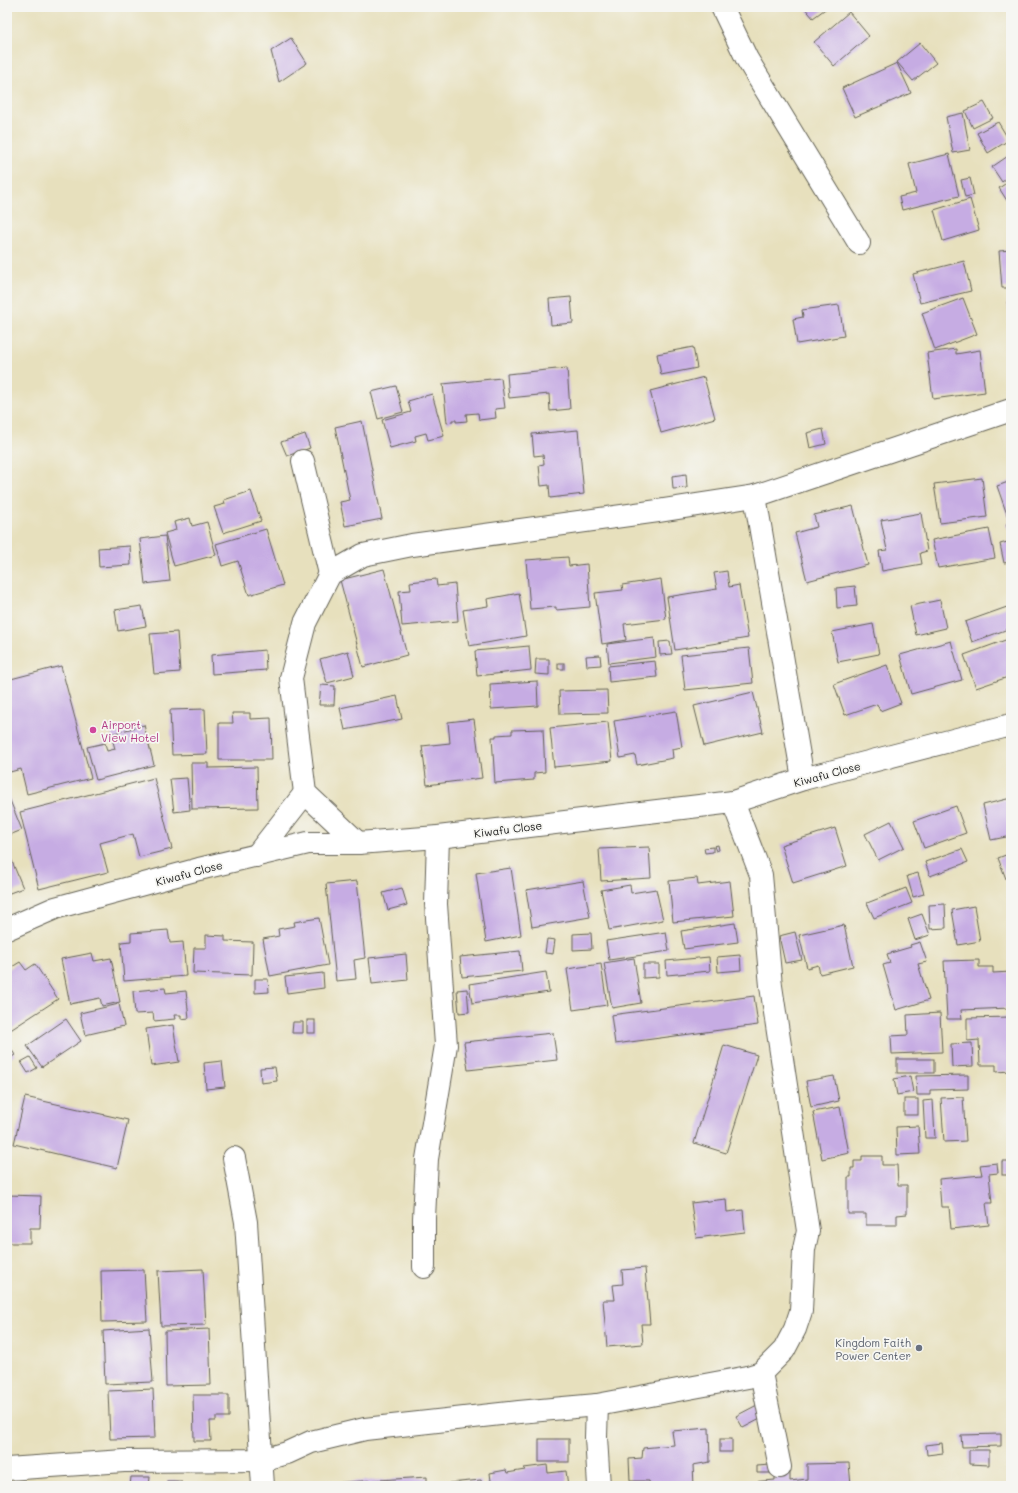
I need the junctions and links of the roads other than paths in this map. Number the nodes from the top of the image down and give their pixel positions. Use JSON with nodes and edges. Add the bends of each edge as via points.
{"nodes":[{"id":1,"x":722,"y":7,"type":"edge"},
{"id":2,"x":859,"y":243,"type":"dead end"},
{"id":3,"x":1011,"y":410,"type":"edge"},
{"id":4,"x":303,"y":461,"type":"dead end"},
{"id":5,"x":755,"y":496,"type":"junction"},
{"id":6,"x":330,"y":574,"type":"junction"},
{"id":7,"x":1011,"y":725,"type":"edge"},
{"id":8,"x":803,"y":779,"type":"junction"},
{"id":9,"x":305,"y":793,"type":"junction"},
{"id":10,"x":733,"y":802,"type":"junction"},
{"id":11,"x":438,"y":837,"type":"junction"},
{"id":12,"x":358,"y":843,"type":"junction"},
{"id":13,"x":256,"y":856,"type":"junction"},
{"id":14,"x":7,"y":929,"type":"edge"},
{"id":15,"x":234,"y":1158,"type":"dead end"},
{"id":16,"x":424,"y":1267,"type":"dead end"},
{"id":17,"x":761,"y":1373,"type":"junction"},
{"id":18,"x":597,"y":1405,"type":"junction"},
{"id":19,"x":262,"y":1460,"type":"junction"},
{"id":20,"x":780,"y":1467,"type":"dead end"},
{"id":21,"x":7,"y":1469,"type":"edge"},
{"id":22,"x":263,"y":1486,"type":"edge"},
{"id":23,"x":599,"y":1486,"type":"edge"}],
"edges":[{"from":1,"to":2,"type":"street","via":[[747,59]]},
{"from":3,"to":5,"type":"street"},
{"from":4,"to":6,"type":"street"},
{"from":5,"to":6,"type":"street","via":[[412,545],[363,555]]},
{"from":5,"to":8,"type":"street"},
{"from":6,"to":9,"type":"street","via":[[305,623],[292,678]]},
{"from":7,"to":8,"type":"street","name":"Kiwafu Close"},
{"from":8,"to":10,"type":"street","name":"Kiwafu Close"},
{"from":9,"to":12,"type":"street"},
{"from":9,"to":13,"type":"street"},
{"from":10,"to":11,"type":"street","name":"Kiwafu Close"},
{"from":10,"to":17,"type":"street","via":[[761,875],[771,986],[808,1231],[804,1249],[801,1312],[784,1350]]},
{"from":11,"to":12,"type":"street","name":"Kiwafu Close"},
{"from":11,"to":16,"type":"street","via":[[436,904],[446,1045],[427,1159]]},
{"from":12,"to":13,"type":"street","name":"Kiwafu Close","via":[[308,843]]},
{"from":13,"to":14,"type":"street","name":"Kiwafu Close","via":[[55,908]]},
{"from":15,"to":19,"type":"street","via":[[246,1222]]},
{"from":17,"to":18,"type":"street"},
{"from":17,"to":20,"type":"street"},
{"from":18,"to":19,"type":"street","via":[[365,1429],[311,1442]]},
{"from":18,"to":23,"type":"street"},
{"from":19,"to":21,"type":"street","via":[[124,1461]]},
{"from":19,"to":22,"type":"street"}]}
